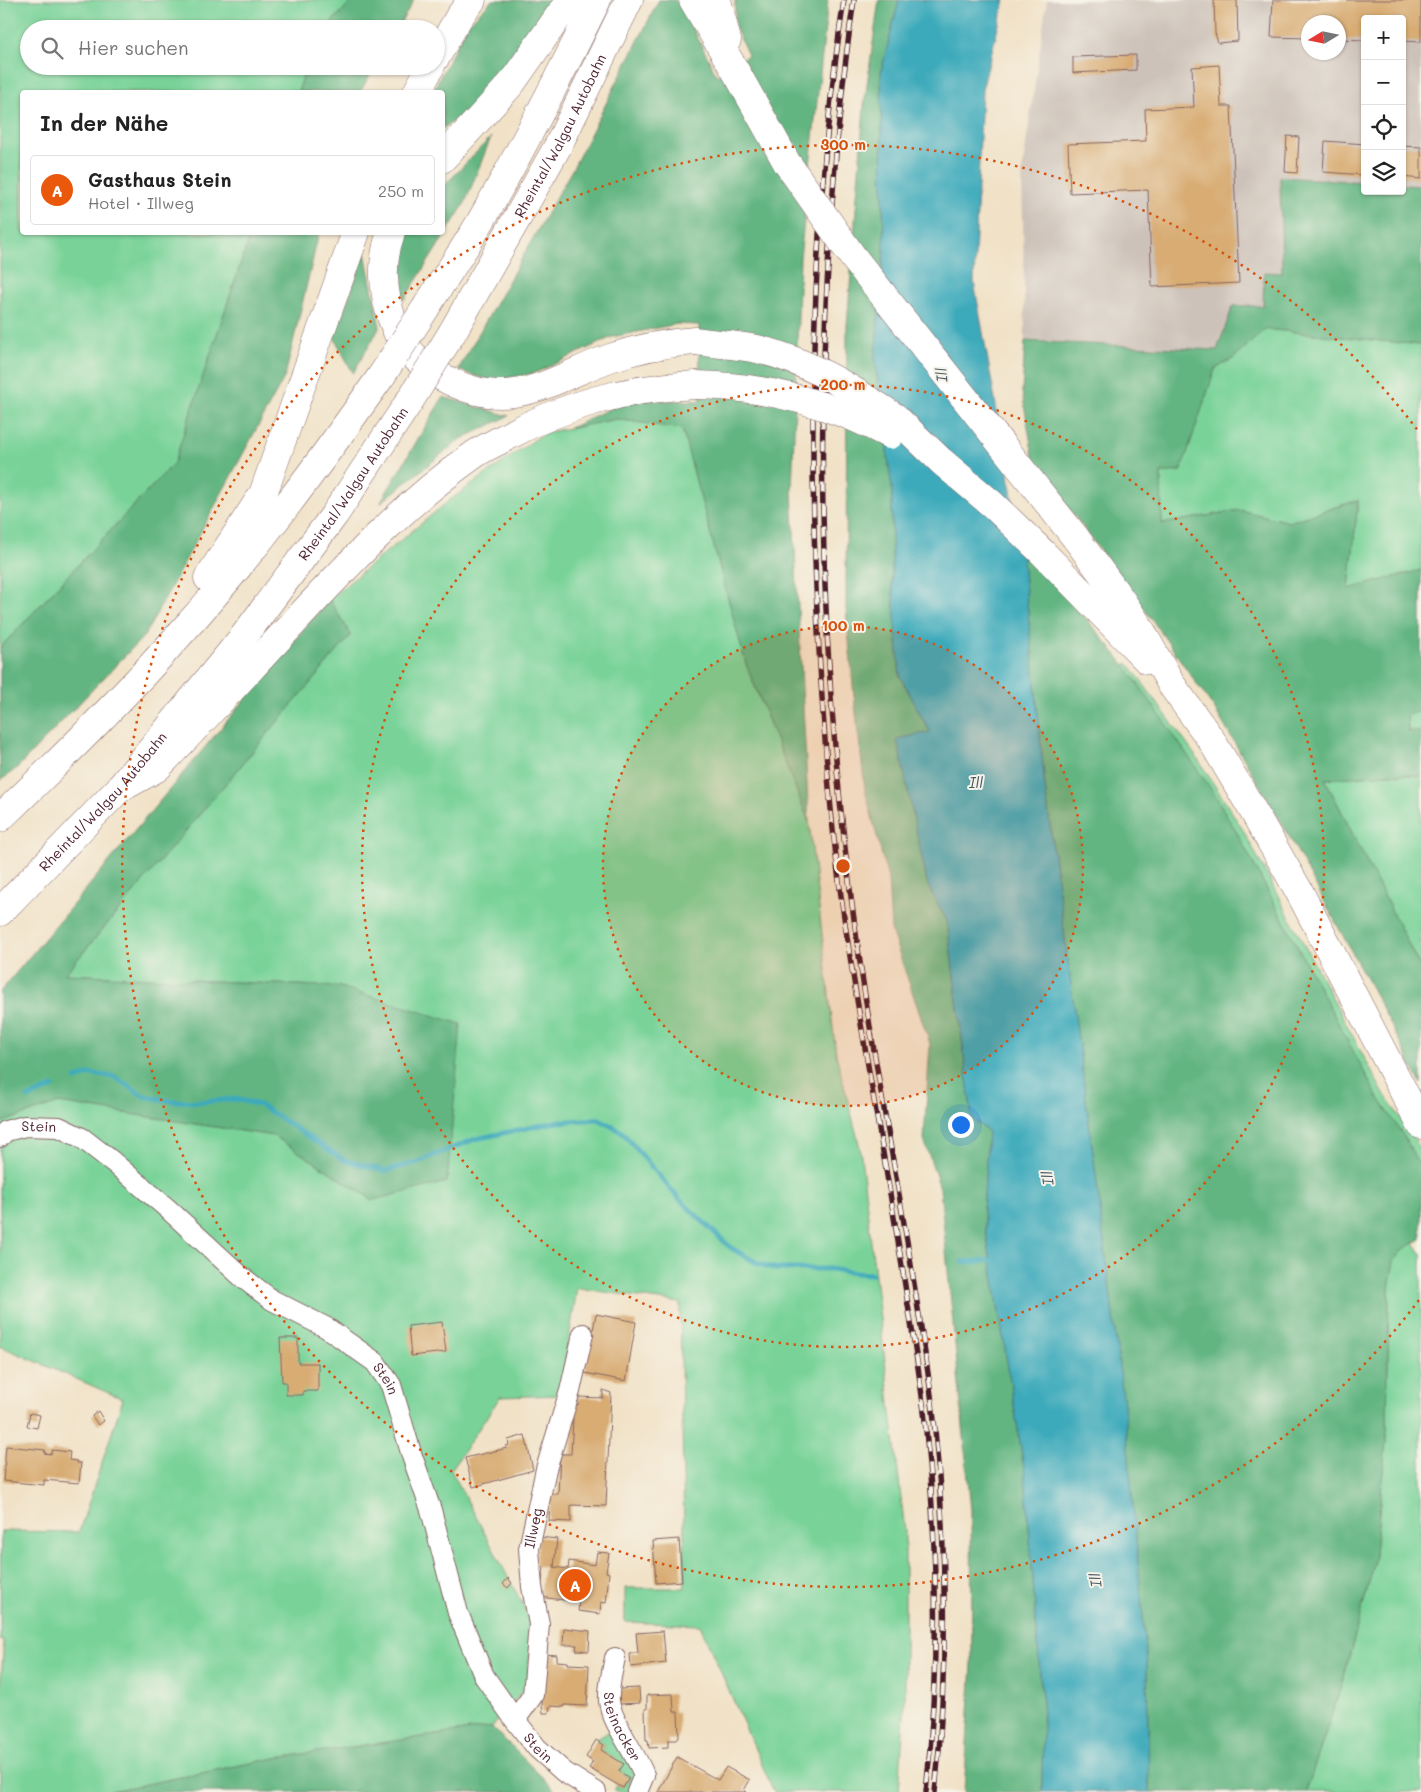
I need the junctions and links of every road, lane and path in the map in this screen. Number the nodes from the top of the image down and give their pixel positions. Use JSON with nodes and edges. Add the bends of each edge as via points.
{"nodes":[{"id":1,"x":472,"y":0,"type":"edge"},
{"id":2,"x":570,"y":0,"type":"edge"},
{"id":3,"x":597,"y":0,"type":"edge"},
{"id":4,"x":693,"y":0,"type":"edge"},
{"id":5,"x":717,"y":0,"type":"edge"},
{"id":6,"x":628,"y":2,"type":"edge"},
{"id":7,"x":445,"y":41,"type":"edge"},
{"id":8,"x":426,"y":75,"type":"edge"},
{"id":9,"x":739,"y":77,"type":"junction"},
{"id":10,"x":418,"y":90,"type":"edge"},
{"id":11,"x":445,"y":156,"type":"edge"},
{"id":12,"x":355,"y":235,"type":"edge"},
{"id":13,"x":390,"y":235,"type":"edge"},
{"id":14,"x":941,"y":461,"type":"junction"},
{"id":15,"x":166,"y":650,"type":"junction"},
{"id":16,"x":1171,"y":684,"type":"junction"},
{"id":17,"x":119,"y":789,"type":"junction"},
{"id":18,"x":0,"y":818,"type":"edge"},
{"id":19,"x":0,"y":912,"type":"edge"},
{"id":20,"x":1421,"y":1125,"type":"edge"},
{"id":21,"x":0,"y":1137,"type":"edge"},
{"id":22,"x":582,"y":1334,"type":"dead end"},
{"id":23,"x":615,"y":1658,"type":"dead end"},
{"id":24,"x":515,"y":1720,"type":"junction"},
{"id":25,"x":596,"y":1792,"type":"edge"},
{"id":26,"x":638,"y":1792,"type":"edge"}],
"edges":[{"from":1,"to":7,"type":"highway"},
{"from":2,"to":11,"type":"highway","via":[[511,84]]},
{"from":3,"to":15,"type":"highway","name":"Rheintal/Walgau Autobahn","bridge":true,"via":[[560,77],[481,220],[382,375],[278,517]]},
{"from":4,"to":9,"type":"highway"},
{"from":5,"to":9,"type":"highway"},
{"from":6,"to":17,"type":"highway","name":"Rheintal/Walgau Autobahn","bridge":true,"via":[[558,146],[409,402],[335,514],[244,636]]},
{"from":8,"to":10,"type":"highway"},
{"from":9,"to":16,"type":"highway","bridge":true,"via":[[786,163],[853,257],[1075,537],[1141,630]]},
{"from":12,"to":15,"type":"highway","via":[[263,494],[191,600]]},
{"from":13,"to":14,"type":"highway","bridge":true,"via":[[385,253],[384,285],[397,331],[415,359],[461,386],[492,393],[526,392],[625,353],[666,343],[695,342],[757,349],[812,368],[855,391],[895,417]]},
{"from":14,"to":16,"type":"highway","via":[[1042,552]]},
{"from":14,"to":17,"type":"highway","bridge":true,"via":[[846,414],[769,391],[726,386],[667,386],[619,393],[571,406],[475,454],[405,509],[347,565],[158,768]]},
{"from":15,"to":18,"type":"highway","name":"Rheintal/Walgau Autobahn"},
{"from":16,"to":20,"type":"highway","via":[[1212,742],[1291,878]]},
{"from":17,"to":19,"type":"highway","name":"Rheintal/Walgau Autobahn"},
{"from":21,"to":24,"type":"street","name":"Stein","via":[[25,1126],[59,1127],[82,1138],[114,1162],[243,1278],[272,1300],[327,1328],[374,1362],[391,1385],[431,1510],[458,1613],[484,1676]]},
{"from":22,"to":24,"type":"street","name":"Illweg","via":[[529,1549],[539,1624],[536,1669],[533,1695]]},
{"from":23,"to":26,"type":"street","name":"Steinacker","via":[[609,1703],[644,1776]]},
{"from":24,"to":25,"type":"street","name":"Stein","via":[[537,1748],[564,1772]]}]}
